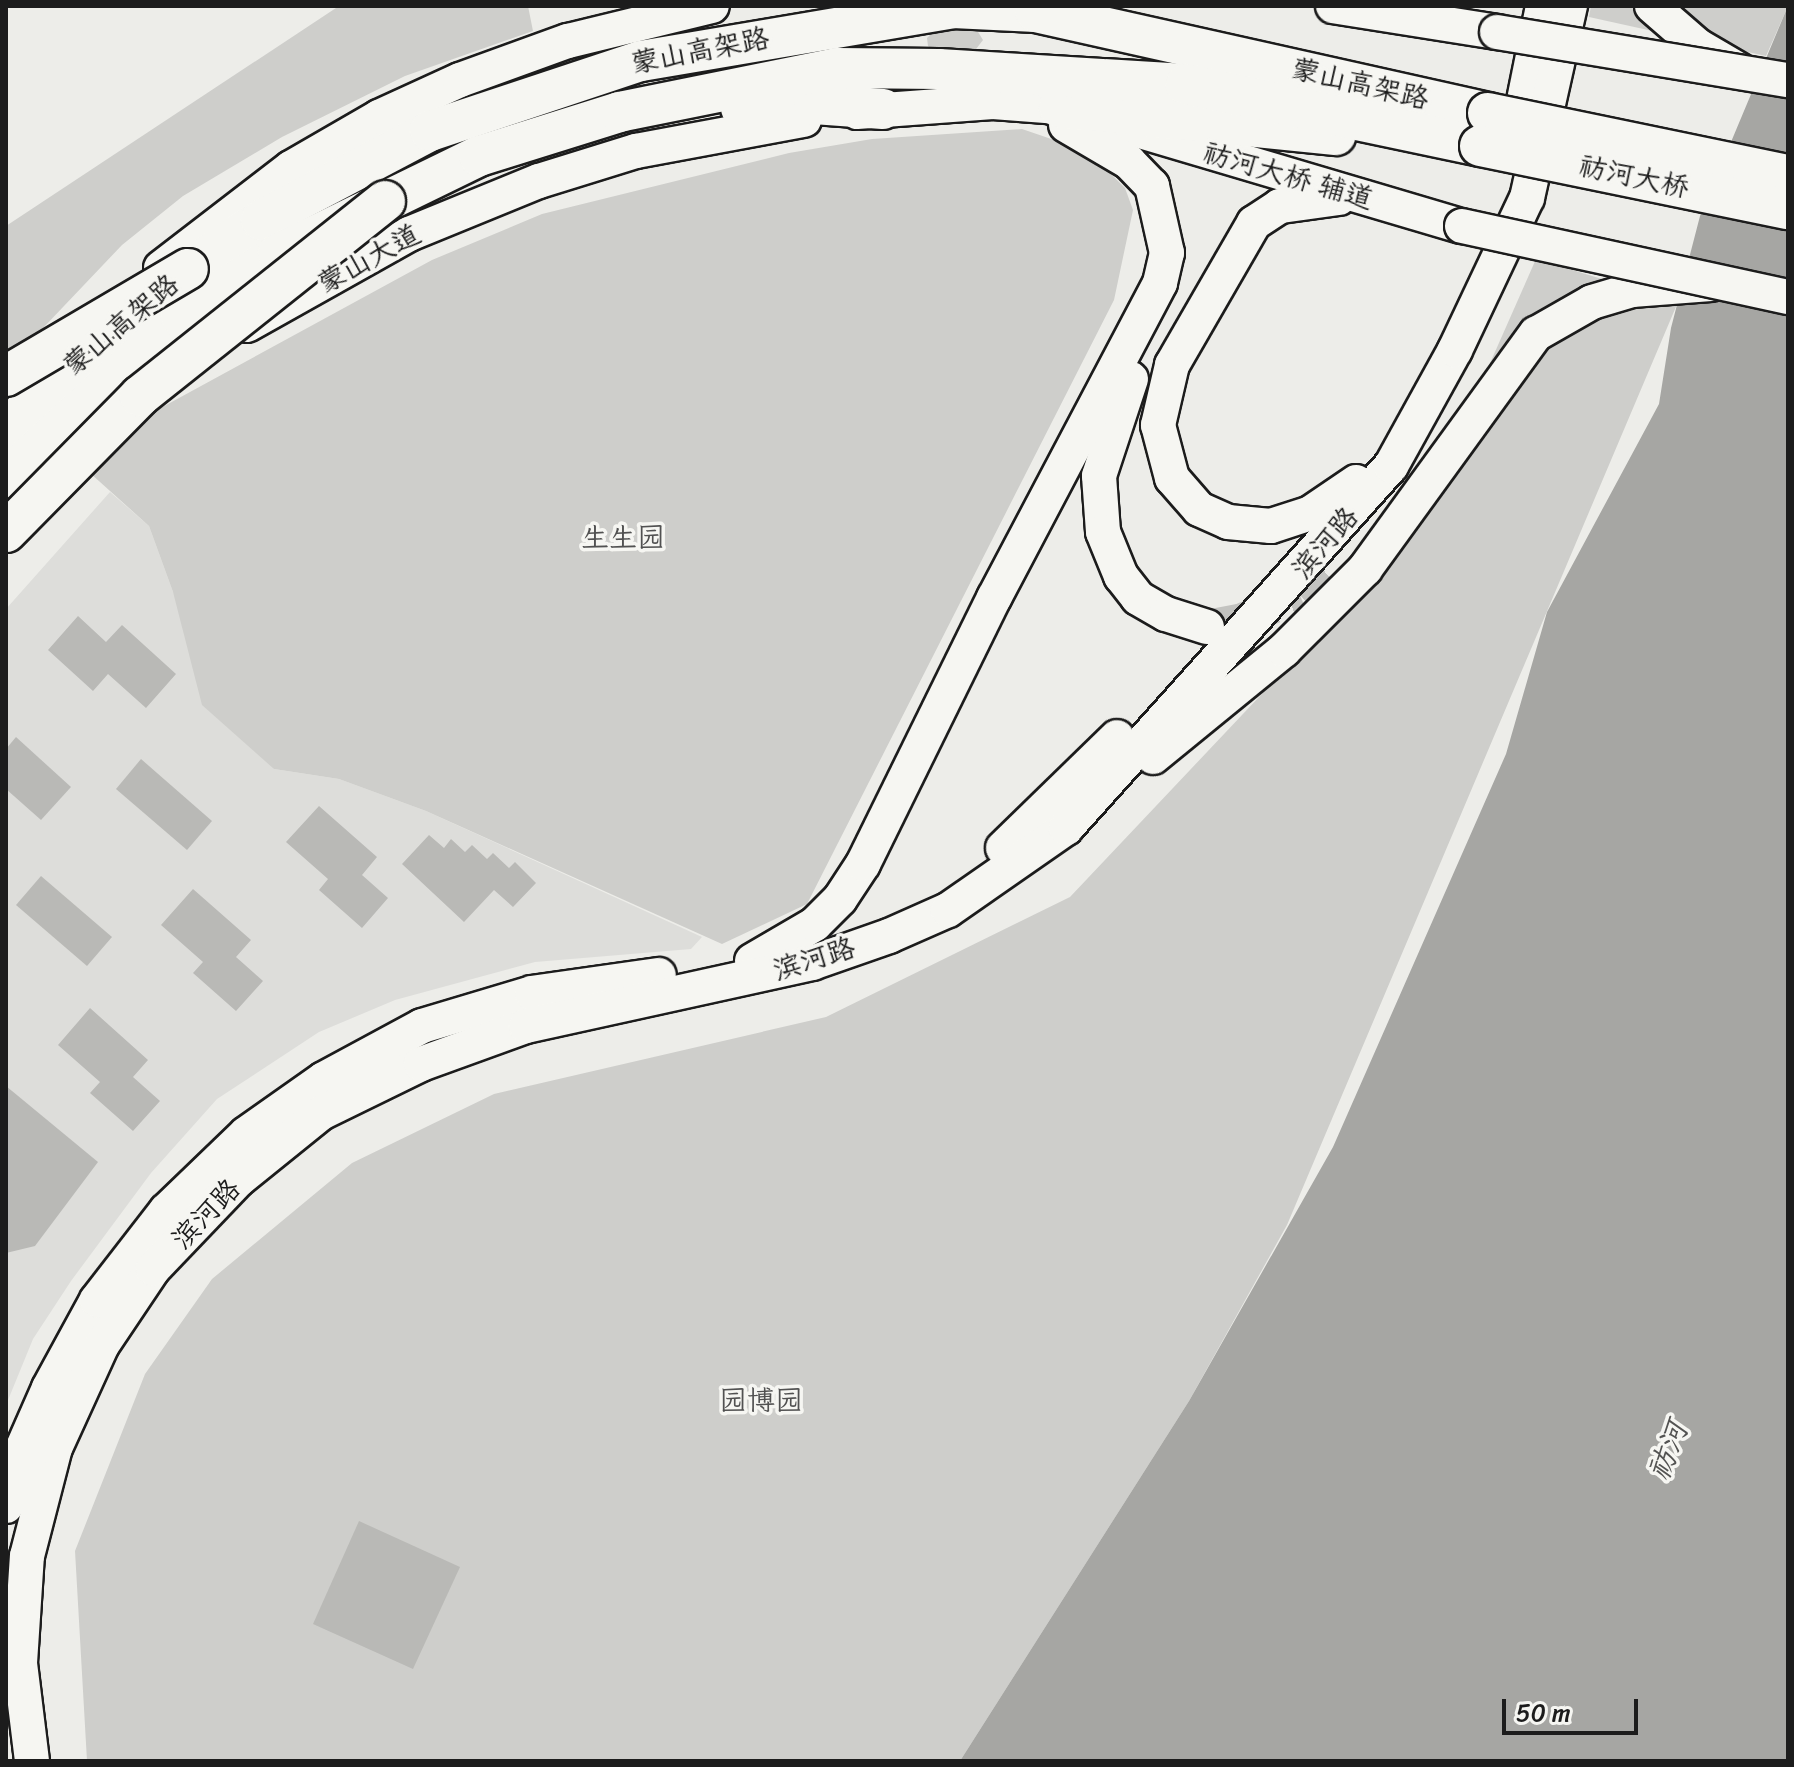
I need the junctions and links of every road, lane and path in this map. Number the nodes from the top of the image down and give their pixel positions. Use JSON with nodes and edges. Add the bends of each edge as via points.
{"nodes":[{"id":1,"x":712,"y":6,"type":"edge"},
{"id":2,"x":791,"y":6,"type":"edge"},
{"id":3,"x":1333,"y":6,"type":"edge"},
{"id":4,"x":1433,"y":6,"type":"edge"},
{"id":5,"x":1543,"y":6,"type":"edge"},
{"id":6,"x":1570,"y":6,"type":"edge"},
{"id":7,"x":1652,"y":6,"type":"edge"},
{"id":8,"x":648,"y":30,"type":"edge"},
{"id":9,"x":1497,"y":32,"type":"junction"},
{"id":10,"x":1739,"y":70,"type":"junction"},
{"id":11,"x":1788,"y":80,"type":"edge"},
{"id":12,"x":993,"y":102,"type":"junction"},
{"id":13,"x":1059,"y":107,"type":"junction"},
{"id":14,"x":883,"y":109,"type":"junction"},
{"id":15,"x":628,"y":111,"type":"junction"},
{"id":16,"x":784,"y":122,"type":"joint"},
{"id":17,"x":1484,"y":129,"type":"junction"},
{"id":18,"x":1540,"y":143,"type":"junction"},
{"id":19,"x":1788,"y":175,"type":"edge"},
{"id":20,"x":1359,"y":197,"type":"junction"},
{"id":21,"x":385,"y":201,"type":"junction"},
{"id":22,"x":1788,"y":209,"type":"edge"},
{"id":23,"x":188,"y":269,"type":"junction"},
{"id":24,"x":1160,"y":283,"type":"junction"},
{"id":25,"x":1725,"y":283,"type":"junction"},
{"id":26,"x":1788,"y":297,"type":"edge"},
{"id":27,"x":6,"y":376,"type":"edge"},
{"id":28,"x":6,"y":402,"type":"edge"},
{"id":29,"x":6,"y":430,"type":"edge"},
{"id":30,"x":6,"y":478,"type":"edge"},
{"id":31,"x":1356,"y":482,"type":"junction"},
{"id":32,"x":6,"y":500,"type":"edge"},
{"id":33,"x":6,"y":532,"type":"edge"},
{"id":34,"x":1334,"y":566,"type":"tunnel mouth"},
{"id":35,"x":1207,"y":627,"type":"tunnel mouth"},
{"id":36,"x":1066,"y":828,"type":"junction"},
{"id":37,"x":752,"y":961,"type":"junction"},
{"id":38,"x":6,"y":1506,"type":"edge"},
{"id":39,"x":32,"y":1761,"type":"edge"}],
"edges":[{"from":1,"to":8,"type":"main road"},
{"from":2,"to":8,"type":"highway"},
{"from":3,"to":9,"type":"main road"},
{"from":4,"to":9,"type":"main road"},
{"from":5,"to":31,"type":"main road","name":"滨河路","via":[[1503,199],[1463,295]]},
{"from":6,"to":18,"type":"main road","name":"滨河路"},
{"from":7,"to":10,"type":"main road","via":[[1698,46]]},
{"from":8,"to":17,"type":"highway","name":"蒙山高架路","via":[[953,8],[1036,12]]},
{"from":8,"to":23,"type":"highway","name":"蒙山高架路","via":[[580,77],[430,131],[261,220]]},
{"from":8,"to":28,"type":"main road","via":[[568,41],[460,80],[379,117],[291,168],[182,250]]},
{"from":9,"to":10,"type":"main road","bridge":true},
{"from":10,"to":11,"type":"main road","bridge":true},
{"from":12,"to":13,"type":"main road","name":"祊河大桥 辅道"},
{"from":12,"to":14,"type":"main road","name":"祊河大桥 辅道"},
{"from":12,"to":24,"type":"main road","via":[[1068,126],[1129,162],[1152,186],[1167,253]]},
{"from":13,"to":17,"type":"highway","via":[[1203,125]]},
{"from":13,"to":20,"type":"main road","name":"祊河大桥 辅道"},
{"from":14,"to":15,"type":"highway","via":[[814,104]]},
{"from":14,"to":16,"type":"main road","name":"祊河大桥 辅道"},
{"from":15,"to":17,"type":"highway","name":"蒙山高架路","via":[[837,68],[1090,74]]},
{"from":15,"to":21,"type":"highway","name":"蒙山高架路","via":[[479,156]]},
{"from":16,"to":32,"type":"main road","name":"蒙山大道","via":[[636,151],[539,181],[409,234],[286,305],[130,384]]},
{"from":17,"to":19,"type":"highway","name":"祊河大桥","bridge":true},
{"from":17,"to":22,"type":"highway","name":"祊河大桥","bridge":true},
{"from":18,"to":34,"type":"main road","via":[[1540,198],[1533,227],[1469,372],[1437,428]]},
{"from":18,"to":36,"type":"main road","name":"滨河路","via":[[1527,198],[1455,350],[1391,466]]},
{"from":20,"to":25,"type":"main road","name":"祊河大桥 辅道","bridge":true,"via":[[1462,226]]},
{"from":20,"to":31,"type":"main road","via":[[1301,200],[1254,223],[1172,365],[1158,425],[1172,478],[1199,509],[1228,522],[1283,522],[1309,514]]},
{"from":21,"to":30,"type":"highway","name":"蒙山高架路","bridge":true,"via":[[278,254],[181,317]]},
{"from":21,"to":33,"type":"highway","bridge":true,"via":[[140,396]]},
{"from":23,"to":27,"type":"highway","bridge":true},
{"from":23,"to":29,"type":"highway","name":"蒙山高架路","bridge":true,"via":[[57,378]]},
{"from":24,"to":35,"type":"main road","via":[[1099,476],[1103,532],[1121,576],[1138,598]]},
{"from":24,"to":37,"type":"main road","via":[[994,598],[863,864],[815,924]]},
{"from":25,"to":26,"type":"main road","name":"祊河大桥 辅道","bridge":true},
{"from":25,"to":36,"type":"main road","bridge":true,"via":[[1632,290],[1592,302],[1536,334],[1365,569],[1284,650]]},
{"from":31,"to":37,"type":"main road","name":"滨河路","via":[[1055,803],[1006,846],[937,897],[809,948]]},
{"from":36,"to":39,"type":"main road","name":"滨河路","via":[[948,910],[889,936],[812,963],[526,1026],[421,1064],[321,1113],[238,1180],[153,1269],[102,1345],[55,1448],[27,1556],[20,1663]]},
{"from":37,"to":38,"type":"main road","name":"滨河路","via":[[532,993],[422,1026],[324,1079],[246,1134],[166,1211],[97,1300],[49,1388],[19,1456]]}]}
